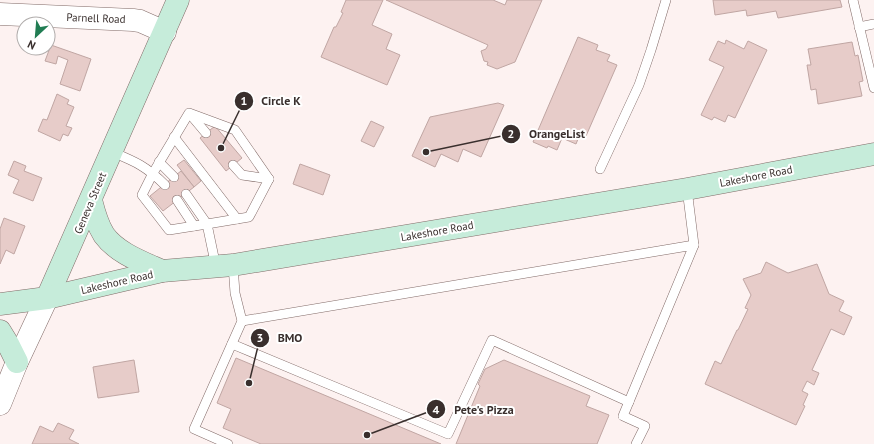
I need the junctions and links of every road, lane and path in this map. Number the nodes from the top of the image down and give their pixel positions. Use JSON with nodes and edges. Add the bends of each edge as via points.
{"nodes":[{"id":1,"x":178,"y":0,"type":"edge"},
{"id":2,"x":666,"y":0,"type":"edge"},
{"id":3,"x":853,"y":0,"type":"edge"},
{"id":4,"x":0,"y":14,"type":"edge"},
{"id":5,"x":874,"y":24,"type":"edge"},
{"id":6,"x":860,"y":27,"type":"junction"},
{"id":7,"x":165,"y":32,"type":"junction"},
{"id":8,"x":874,"y":88,"type":"edge"},
{"id":9,"x":189,"y":113,"type":"junction"},
{"id":10,"x":206,"y":133,"type":"dead end"},
{"id":11,"x":174,"y":138,"type":"junction"},
{"id":12,"x":112,"y":152,"type":"junction"},
{"id":13,"x":874,"y":154,"type":"edge"},
{"id":14,"x":159,"y":162,"type":"junction"},
{"id":15,"x":233,"y":165,"type":"dead end"},
{"id":16,"x":600,"y":169,"type":"dead end"},
{"id":17,"x":153,"y":173,"type":"junction"},
{"id":18,"x":174,"y":177,"type":"dead end"},
{"id":19,"x":269,"y":179,"type":"junction"},
{"id":20,"x":165,"y":185,"type":"dead end"},
{"id":21,"x":687,"y":189,"type":"junction"},
{"id":22,"x":186,"y":194,"type":"dead end"},
{"id":23,"x":91,"y":200,"type":"junction"},
{"id":24,"x":177,"y":200,"type":"dead end"},
{"id":25,"x":237,"y":219,"type":"junction"},
{"id":26,"x":207,"y":224,"type":"junction"},
{"id":27,"x":194,"y":226,"type":"junction"},
{"id":28,"x":694,"y":245,"type":"junction"},
{"id":29,"x":224,"y":266,"type":"junction"},
{"id":30,"x":162,"y":272,"type":"junction"},
{"id":31,"x":47,"y":298,"type":"junction"},
{"id":32,"x":0,"y":304,"type":"edge"},
{"id":33,"x":242,"y":320,"type":"junction"},
{"id":34,"x":0,"y":331,"type":"edge"},
{"id":35,"x":232,"y":344,"type":"junction"},
{"id":36,"x":17,"y":362,"type":"junction"},
{"id":37,"x":628,"y":402,"type":"junction"},
{"id":38,"x":0,"y":404,"type":"edge"},
{"id":39,"x":228,"y":444,"type":"edge"},
{"id":40,"x":636,"y":444,"type":"edge"}],
"edges":[{"from":1,"to":7,"type":"main road","name":"Geneva Street"},
{"from":2,"to":16,"type":"lane","via":[[639,85]]},
{"from":3,"to":6,"type":"lane"},
{"from":4,"to":7,"type":"street","name":"Parnell Road","via":[[133,20]]},
{"from":5,"to":6,"type":"lane"},
{"from":6,"to":8,"type":"lane"},
{"from":7,"to":12,"type":"main road","name":"Geneva Street"},
{"from":9,"to":10,"type":"lane"},
{"from":9,"to":11,"type":"lane"},
{"from":9,"to":19,"type":"lane","via":[[235,130]]},
{"from":11,"to":14,"type":"lane"},
{"from":11,"to":25,"type":"lane"},
{"from":12,"to":17,"type":"lane","via":[[139,163]]},
{"from":12,"to":23,"type":"main road","name":"Geneva Street"},
{"from":13,"to":21,"type":"main road","name":"Lakeshore Road"},
{"from":14,"to":17,"type":"lane"},
{"from":14,"to":18,"type":"lane"},
{"from":15,"to":19,"type":"lane","via":[[242,175]]},
{"from":17,"to":20,"type":"lane"},
{"from":17,"to":27,"type":"lane","via":[[142,194],[169,230]]},
{"from":19,"to":25,"type":"lane","via":[[249,217]]},
{"from":21,"to":28,"type":"lane"},
{"from":21,"to":29,"type":"main road","name":"Lakeshore Road"},
{"from":22,"to":26,"type":"lane"},
{"from":23,"to":30,"type":"main road","via":[[98,224],[112,244]]},
{"from":23,"to":31,"type":"main road","name":"Geneva Street"},
{"from":24,"to":27,"type":"lane"},
{"from":25,"to":26,"type":"lane"},
{"from":26,"to":27,"type":"lane"},
{"from":26,"to":29,"type":"lane"},
{"from":28,"to":33,"type":"lane"},
{"from":28,"to":37,"type":"lane"},
{"from":29,"to":30,"type":"main road","name":"Lakeshore Road"},
{"from":29,"to":33,"type":"lane"},
{"from":30,"to":31,"type":"main road","name":"Lakeshore Road"},
{"from":31,"to":32,"type":"main road","name":"Lakeshore Road"},
{"from":31,"to":36,"type":"street","name":"Geneva Street"},
{"from":33,"to":35,"type":"lane"},
{"from":34,"to":36,"type":"main road"},
{"from":35,"to":37,"type":"lane","via":[[448,434],[492,340]]},
{"from":35,"to":39,"type":"lane","via":[[194,429]]},
{"from":36,"to":38,"type":"street","name":"Geneva Street"},
{"from":37,"to":40,"type":"lane","via":[[623,416],[644,426]]}]}
